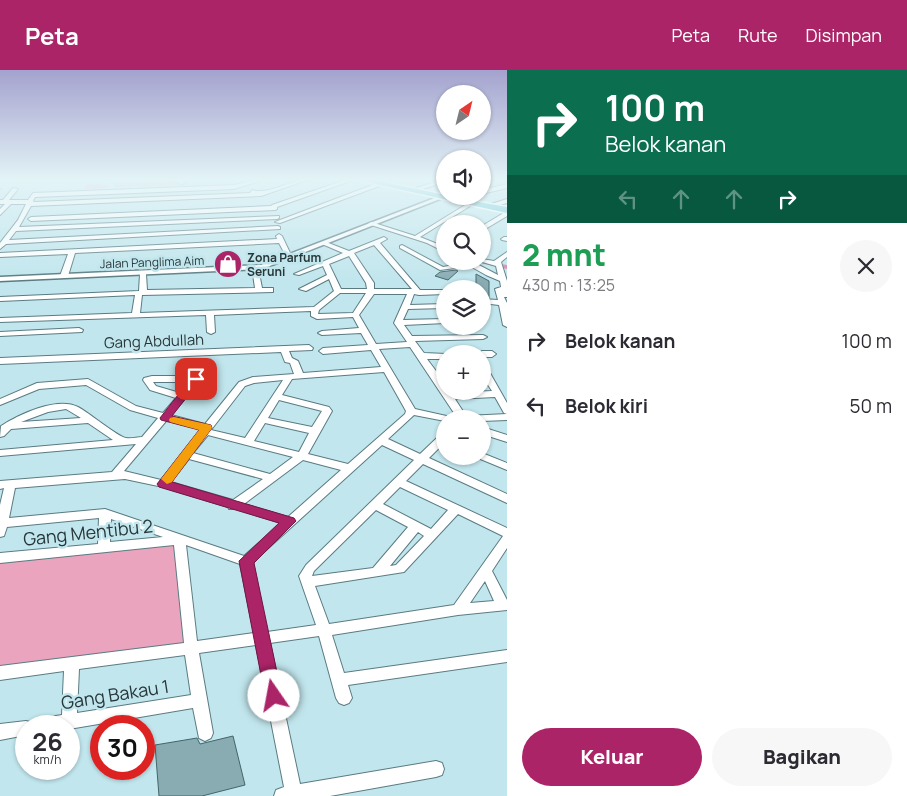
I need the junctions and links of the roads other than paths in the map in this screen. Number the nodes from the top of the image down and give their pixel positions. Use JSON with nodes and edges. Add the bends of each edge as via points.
{"nodes":[{"id":1,"x":24,"y":213,"type":"edge"},
{"id":2,"x":155,"y":213,"type":"edge"},
{"id":3,"x":276,"y":213,"type":"edge"},
{"id":4,"x":304,"y":213,"type":"edge"},
{"id":5,"x":400,"y":213,"type":"edge"},
{"id":6,"x":451,"y":213,"type":"edge"},
{"id":7,"x":506,"y":213,"type":"edge"},
{"id":8,"x":31,"y":219,"type":"dead end"},
{"id":9,"x":278,"y":223,"type":"junction"},
{"id":10,"x":373,"y":223,"type":"junction"},
{"id":11,"x":491,"y":223,"type":"edge"},
{"id":12,"x":13,"y":229,"type":"junction"},
{"id":13,"x":418,"y":236,"type":"junction"},
{"id":14,"x":384,"y":239,"type":"dead end"},
{"id":15,"x":280,"y":241,"type":"junction"},
{"id":16,"x":436,"y":241,"type":"edge"},
{"id":17,"x":324,"y":243,"type":"junction"},
{"id":18,"x":376,"y":243,"type":"junction"},
{"id":19,"x":2,"y":244,"type":"edge"},
{"id":20,"x":436,"y":246,"type":"edge"},
{"id":21,"x":402,"y":247,"type":"dead end"},
{"id":22,"x":72,"y":252,"type":"junction"},
{"id":23,"x":350,"y":253,"type":"junction"},
{"id":24,"x":0,"y":254,"type":"edge"},
{"id":25,"x":507,"y":254,"type":"edge"},
{"id":26,"x":289,"y":257,"type":"junction"},
{"id":27,"x":325,"y":263,"type":"junction"},
{"id":28,"x":436,"y":266,"type":"edge"},
{"id":29,"x":500,"y":266,"type":"edge"},
{"id":30,"x":255,"y":268,"type":"junction"},
{"id":31,"x":482,"y":270,"type":"edge"},
{"id":32,"x":143,"y":274,"type":"junction"},
{"id":33,"x":297,"y":274,"type":"dead end"},
{"id":34,"x":64,"y":276,"type":"junction"},
{"id":35,"x":330,"y":276,"type":"junction"},
{"id":36,"x":499,"y":278,"type":"junction"},
{"id":37,"x":0,"y":279,"type":"edge"},
{"id":38,"x":303,"y":289,"type":"dead end"},
{"id":39,"x":259,"y":290,"type":"junction"},
{"id":40,"x":270,"y":290,"type":"dead end"},
{"id":41,"x":338,"y":292,"type":"junction"},
{"id":42,"x":371,"y":292,"type":"junction"},
{"id":43,"x":141,"y":293,"type":"junction"},
{"id":44,"x":415,"y":293,"type":"junction"},
{"id":45,"x":436,"y":294,"type":"edge"},
{"id":46,"x":507,"y":295,"type":"edge"},
{"id":47,"x":0,"y":299,"type":"edge"},
{"id":48,"x":491,"y":302,"type":"edge"},
{"id":49,"x":503,"y":303,"type":"junction"},
{"id":50,"x":436,"y":306,"type":"edge"},
{"id":51,"x":406,"y":307,"type":"junction"},
{"id":52,"x":316,"y":309,"type":"junction"},
{"id":53,"x":210,"y":312,"type":"junction"},
{"id":54,"x":136,"y":315,"type":"junction"},
{"id":55,"x":355,"y":315,"type":"junction"},
{"id":56,"x":0,"y":320,"type":"edge"},
{"id":57,"x":436,"y":322,"type":"edge"},
{"id":58,"x":398,"y":323,"type":"junction"},
{"id":59,"x":507,"y":325,"type":"edge"},
{"id":60,"x":79,"y":330,"type":"dead end"},
{"id":61,"x":364,"y":330,"type":"junction"},
{"id":62,"x":210,"y":332,"type":"dead end"},
{"id":63,"x":322,"y":333,"type":"dead end"},
{"id":64,"x":0,"y":334,"type":"edge"},
{"id":65,"x":483,"y":337,"type":"dead end"},
{"id":66,"x":410,"y":342,"type":"junction"},
{"id":67,"x":375,"y":347,"type":"junction"},
{"id":68,"x":309,"y":348,"type":"dead end"},
{"id":69,"x":284,"y":349,"type":"junction"},
{"id":70,"x":323,"y":351,"type":"dead end"},
{"id":71,"x":422,"y":356,"type":"junction"},
{"id":72,"x":436,"y":356,"type":"edge"},
{"id":73,"x":0,"y":361,"type":"edge"},
{"id":74,"x":386,"y":369,"type":"junction"},
{"id":75,"x":436,"y":371,"type":"edge"},
{"id":76,"x":295,"y":376,"type":"junction"},
{"id":77,"x":491,"y":382,"type":"edge"},
{"id":78,"x":491,"y":394,"type":"edge"},
{"id":79,"x":498,"y":394,"type":"junction"},
{"id":80,"x":182,"y":396,"type":"dead end"},
{"id":81,"x":277,"y":397,"type":"junction"},
{"id":82,"x":0,"y":402,"type":"edge"},
{"id":83,"x":411,"y":411,"type":"junction"},
{"id":84,"x":507,"y":411,"type":"edge"},
{"id":85,"x":436,"y":416,"type":"edge"},
{"id":86,"x":165,"y":418,"type":"junction"},
{"id":87,"x":491,"y":418,"type":"edge"},
{"id":88,"x":507,"y":418,"type":"edge"},
{"id":89,"x":262,"y":419,"type":"junction"},
{"id":90,"x":88,"y":420,"type":"junction"},
{"id":91,"x":4,"y":430,"type":"edge"},
{"id":92,"x":205,"y":430,"type":"junction"},
{"id":93,"x":315,"y":432,"type":"junction"},
{"id":94,"x":491,"y":433,"type":"edge"},
{"id":95,"x":507,"y":439,"type":"edge"},
{"id":96,"x":144,"y":440,"type":"junction"},
{"id":97,"x":381,"y":440,"type":"junction"},
{"id":98,"x":122,"y":442,"type":"junction"},
{"id":99,"x":248,"y":442,"type":"junction"},
{"id":100,"x":436,"y":446,"type":"edge"},
{"id":101,"x":0,"y":453,"type":"edge"},
{"id":102,"x":187,"y":455,"type":"junction"},
{"id":103,"x":302,"y":455,"type":"junction"},
{"id":104,"x":422,"y":459,"type":"junction"},
{"id":105,"x":491,"y":460,"type":"edge"},
{"id":106,"x":507,"y":467,"type":"edge"},
{"id":107,"x":349,"y":468,"type":"junction"},
{"id":108,"x":116,"y":474,"type":"junction"},
{"id":109,"x":272,"y":478,"type":"junction"},
{"id":110,"x":399,"y":482,"type":"junction"},
{"id":111,"x":5,"y":484,"type":"edge"},
{"id":112,"x":164,"y":484,"type":"junction"},
{"id":113,"x":507,"y":499,"type":"edge"},
{"id":114,"x":376,"y":505,"type":"junction"},
{"id":115,"x":233,"y":506,"type":"junction"},
{"id":116,"x":456,"y":509,"type":"junction"},
{"id":117,"x":105,"y":513,"type":"junction"},
{"id":118,"x":289,"y":521,"type":"junction"},
{"id":119,"x":1,"y":526,"type":"edge"},
{"id":120,"x":416,"y":526,"type":"junction"},
{"id":121,"x":507,"y":533,"type":"edge"},
{"id":122,"x":431,"y":534,"type":"junction"},
{"id":123,"x":179,"y":539,"type":"junction"},
{"id":124,"x":507,"y":539,"type":"edge"},
{"id":125,"x":101,"y":548,"type":"junction"},
{"id":126,"x":0,"y":558,"type":"edge"},
{"id":127,"x":246,"y":561,"type":"junction"},
{"id":128,"x":485,"y":569,"type":"junction"},
{"id":129,"x":376,"y":573,"type":"junction"},
{"id":130,"x":308,"y":582,"type":"junction"},
{"id":131,"x":505,"y":605,"type":"edge"},
{"id":132,"x":458,"y":610,"type":"junction"},
{"id":133,"x":324,"y":630,"type":"junction"},
{"id":134,"x":261,"y":638,"type":"junction"},
{"id":135,"x":191,"y":647,"type":"junction"},
{"id":136,"x":507,"y":656,"type":"edge"},
{"id":137,"x":72,"y":664,"type":"junction"},
{"id":138,"x":0,"y":673,"type":"edge"},
{"id":139,"x":338,"y":680,"type":"junction"},
{"id":140,"x":344,"y":698,"type":"dead end"},
{"id":141,"x":200,"y":700,"type":"junction"},
{"id":142,"x":69,"y":715,"type":"edge"},
{"id":143,"x":80,"y":719,"type":"edge"},
{"id":144,"x":15,"y":730,"type":"edge"},
{"id":145,"x":0,"y":732,"type":"edge"},
{"id":146,"x":205,"y":734,"type":"dead end"},
{"id":147,"x":436,"y":769,"type":"dead end"},
{"id":148,"x":288,"y":795,"type":"edge"}],
"edges":[{"from":1,"to":12,"type":"street"},
{"from":2,"to":8,"type":"street"},
{"from":3,"to":9,"type":"street"},
{"from":4,"to":9,"type":"street"},
{"from":5,"to":10,"type":"street","name":"Jalan Panglima Aim"},
{"from":6,"to":13,"type":"street"},
{"from":7,"to":11,"type":"street"},
{"from":9,"to":12,"type":"street"},
{"from":9,"to":15,"type":"street"},
{"from":9,"to":19,"type":"street"},
{"from":10,"to":13,"type":"street"},
{"from":10,"to":17,"type":"street","name":"Jalan Panglima Aim"},
{"from":10,"to":20,"type":"street"},
{"from":12,"to":19,"type":"street"},
{"from":13,"to":16,"type":"street"},
{"from":14,"to":18,"type":"street"},
{"from":15,"to":22,"type":"street"},
{"from":15,"to":26,"type":"street"},
{"from":17,"to":23,"type":"street"},
{"from":17,"to":26,"type":"street","name":"Jalan Panglima Aim"},
{"from":18,"to":23,"type":"street"},
{"from":18,"to":44,"type":"street"},
{"from":21,"to":28,"type":"street"},
{"from":22,"to":24,"type":"street"},
{"from":22,"to":34,"type":"street"},
{"from":23,"to":27,"type":"street"},
{"from":23,"to":42,"type":"street","via":[[370,283]]},
{"from":25,"to":29,"type":"street"},
{"from":26,"to":30,"type":"street","name":"Jalan Panglima Aim"},
{"from":27,"to":33,"type":"street"},
{"from":27,"to":35,"type":"street"},
{"from":29,"to":36,"type":"street"},
{"from":30,"to":32,"type":"street","name":"Jalan Panglima Aim"},
{"from":30,"to":39,"type":"street"},
{"from":31,"to":36,"type":"street"},
{"from":32,"to":34,"type":"street","name":"Jalan Panglima Aim"},
{"from":32,"to":43,"type":"street"},
{"from":34,"to":37,"type":"street","name":"Jalan Panglima Aim"},
{"from":35,"to":38,"type":"street"},
{"from":35,"to":41,"type":"street"},
{"from":36,"to":46,"type":"street"},
{"from":36,"to":49,"type":"street"},
{"from":39,"to":40,"type":"street"},
{"from":39,"to":43,"type":"street"},
{"from":41,"to":42,"type":"street"},
{"from":41,"to":52,"type":"street"},
{"from":42,"to":44,"type":"street"},
{"from":42,"to":55,"type":"street"},
{"from":43,"to":47,"type":"street"},
{"from":43,"to":54,"type":"street"},
{"from":44,"to":45,"type":"street"},
{"from":44,"to":51,"type":"street"},
{"from":48,"to":49,"type":"street"},
{"from":49,"to":59,"type":"street"},
{"from":50,"to":51,"type":"street"},
{"from":51,"to":58,"type":"street"},
{"from":52,"to":53,"type":"street"},
{"from":52,"to":55,"type":"street","via":[[314,314],[317,317]]},
{"from":53,"to":54,"type":"street"},
{"from":53,"to":62,"type":"street"},
{"from":54,"to":56,"type":"street"},
{"from":55,"to":61,"type":"street"},
{"from":57,"to":58,"type":"street"},
{"from":58,"to":66,"type":"street"},
{"from":60,"to":64,"type":"street"},
{"from":61,"to":63,"type":"street"},
{"from":61,"to":67,"type":"street"},
{"from":65,"to":66,"type":"street"},
{"from":66,"to":67,"type":"street"},
{"from":66,"to":71,"type":"street"},
{"from":67,"to":70,"type":"street"},
{"from":67,"to":74,"type":"street"},
{"from":68,"to":69,"type":"street","name":"Gang Abdullah"},
{"from":69,"to":73,"type":"street","name":"Gang Abdullah"},
{"from":69,"to":76,"type":"street","via":[[288,360],[294,361]]},
{"from":71,"to":72,"type":"street"},
{"from":71,"to":75,"type":"street"},
{"from":74,"to":76,"type":"street"},
{"from":74,"to":83,"type":"street"},
{"from":76,"to":81,"type":"street"},
{"from":76,"to":92,"type":"street","via":[[242,384]]},
{"from":77,"to":79,"type":"street"},
{"from":78,"to":79,"type":"street"},
{"from":79,"to":84,"type":"street"},
{"from":80,"to":86,"type":"street"},
{"from":81,"to":89,"type":"street"},
{"from":81,"to":93,"type":"street","via":[[326,409]]},
{"from":82,"to":86,"type":"street","via":[[33,387],[84,382],[92,383],[129,407]]},
{"from":83,"to":85,"type":"street"},
{"from":83,"to":97,"type":"street"},
{"from":86,"to":92,"type":"street"},
{"from":86,"to":96,"type":"street"},
{"from":87,"to":88,"type":"street"},
{"from":89,"to":93,"type":"street"},
{"from":89,"to":99,"type":"street"},
{"from":90,"to":91,"type":"street"},
{"from":90,"to":91,"type":"street","via":[[70,407],[46,408]]},
{"from":90,"to":98,"type":"street"},
{"from":92,"to":99,"type":"street"},
{"from":92,"to":102,"type":"street"},
{"from":93,"to":103,"type":"street"},
{"from":94,"to":95,"type":"street"},
{"from":96,"to":98,"type":"street"},
{"from":96,"to":108,"type":"street"},
{"from":97,"to":104,"type":"street"},
{"from":97,"to":107,"type":"street"},
{"from":98,"to":101,"type":"street"},
{"from":99,"to":103,"type":"street"},
{"from":100,"to":104,"type":"street"},
{"from":102,"to":109,"type":"street"},
{"from":102,"to":112,"type":"street"},
{"from":103,"to":107,"type":"street"},
{"from":103,"to":109,"type":"street"},
{"from":104,"to":110,"type":"street"},
{"from":104,"to":113,"type":"street"},
{"from":105,"to":106,"type":"street"},
{"from":107,"to":118,"type":"street"},
{"from":108,"to":111,"type":"street"},
{"from":108,"to":112,"type":"street"},
{"from":109,"to":115,"type":"street"},
{"from":110,"to":114,"type":"street"},
{"from":110,"to":116,"type":"street"},
{"from":111,"to":119,"type":"street"},
{"from":112,"to":115,"type":"street"},
{"from":114,"to":120,"type":"street"},
{"from":114,"to":130,"type":"street","via":[[308,571],[305,576]]},
{"from":115,"to":118,"type":"street"},
{"from":116,"to":121,"type":"street"},
{"from":116,"to":122,"type":"street"},
{"from":117,"to":119,"type":"street"},
{"from":117,"to":123,"type":"street"},
{"from":117,"to":125,"type":"street","via":[[104,545]]},
{"from":118,"to":127,"type":"street"},
{"from":120,"to":122,"type":"street"},
{"from":120,"to":129,"type":"street"},
{"from":122,"to":129,"type":"street","via":[[400,569]]},
{"from":123,"to":125,"type":"street","name":"Gang Mentibu 2"},
{"from":123,"to":127,"type":"street"},
{"from":123,"to":135,"type":"street"},
{"from":124,"to":128,"type":"street"},
{"from":125,"to":126,"type":"street","name":"Gang Mentibu 2"},
{"from":127,"to":134,"type":"street"},
{"from":128,"to":131,"type":"street"},
{"from":128,"to":132,"type":"street"},
{"from":129,"to":130,"type":"street"},
{"from":130,"to":133,"type":"street"},
{"from":131,"to":132,"type":"street"},
{"from":132,"to":133,"type":"street"},
{"from":133,"to":134,"type":"street"},
{"from":133,"to":139,"type":"street"},
{"from":134,"to":135,"type":"street"},
{"from":134,"to":148,"type":"street"},
{"from":135,"to":137,"type":"street"},
{"from":135,"to":141,"type":"street"},
{"from":136,"to":139,"type":"street"},
{"from":137,"to":138,"type":"street"},
{"from":137,"to":142,"type":"street"},
{"from":139,"to":140,"type":"street"},
{"from":141,"to":143,"type":"street","name":"Gang Bakau 1"},
{"from":141,"to":146,"type":"street"},
{"from":144,"to":145,"type":"street"},
{"from":147,"to":148,"type":"street"}]}
